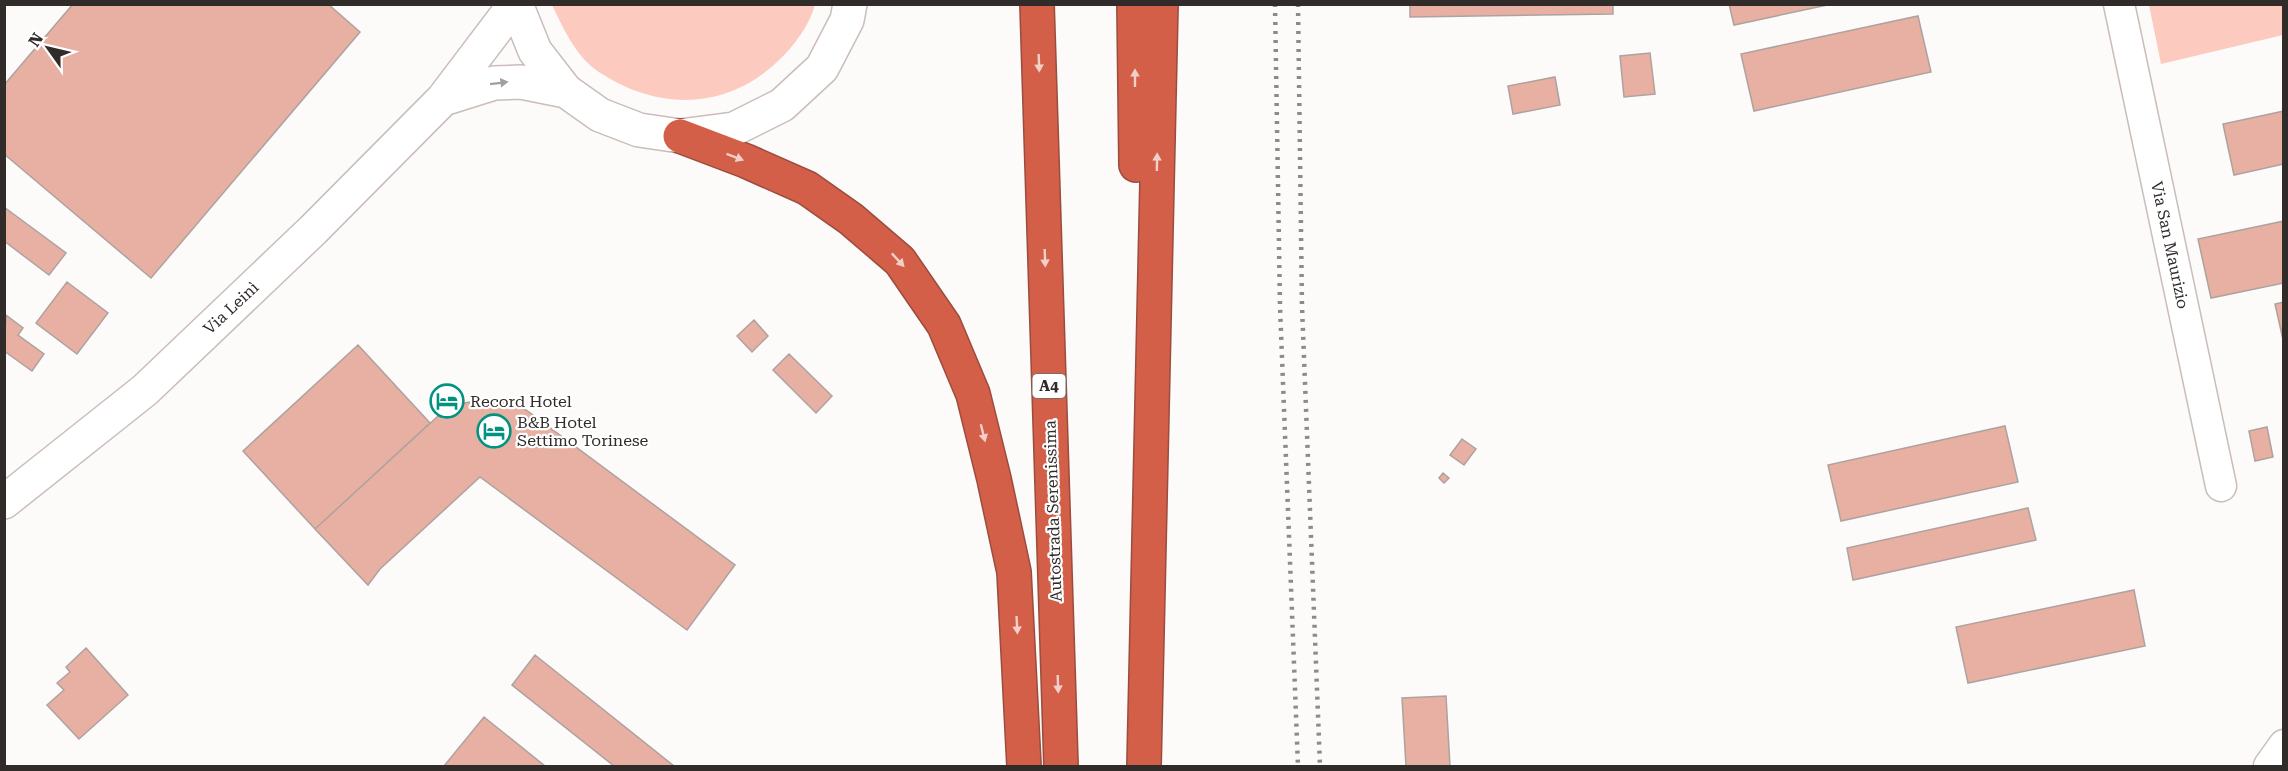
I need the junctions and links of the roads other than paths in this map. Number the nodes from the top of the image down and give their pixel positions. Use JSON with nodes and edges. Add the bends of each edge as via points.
{"nodes":[{"id":1,"x":515,"y":4,"type":"edge"},
{"id":2,"x":850,"y":4,"type":"edge"},
{"id":3,"x":1037,"y":4,"type":"edge"},
{"id":4,"x":1134,"y":4,"type":"edge"},
{"id":5,"x":1161,"y":4,"type":"edge"},
{"id":6,"x":2119,"y":4,"type":"edge"},
{"id":7,"x":566,"y":91,"type":"junction"},
{"id":8,"x":443,"y":99,"type":"junction"},
{"id":9,"x":680,"y":136,"type":"junction"},
{"id":10,"x":2221,"y":486,"type":"dead end"},
{"id":11,"x":4,"y":502,"type":"edge"},
{"id":12,"x":2283,"y":745,"type":"edge"},
{"id":13,"x":1024,"y":766,"type":"edge"},
{"id":14,"x":1061,"y":766,"type":"edge"},
{"id":15,"x":1142,"y":766,"type":"edge"},
{"id":16,"x":2269,"y":766,"type":"edge"}],
"edges":[{"from":1,"to":7,"type":"main road","via":[[535,51]]},
{"from":1,"to":8,"type":"main road","name":"Via Leinì"},
{"from":2,"to":9,"type":"main road","via":[[847,20],[822,68],[782,105],[734,129]]},
{"from":3,"to":14,"type":"highway","name":"Autostrada Serenissima","number":"A4","one_way":true},
{"from":15,"to":4,"type":"highway","one_way":true},
{"from":15,"to":5,"type":"highway","one_way":true},
{"from":6,"to":10,"type":"street","name":"Via San Maurizio"},
{"from":8,"to":7,"type":"main road","name":"Via Leinì","one_way":true,"via":[[494,83],[521,82]]},
{"from":7,"to":9,"type":"main road","via":[[610,119],[639,130]]},
{"from":8,"to":11,"type":"main road","name":"Via Leinì","via":[[145,390]]},
{"from":9,"to":13,"type":"highway","one_way":true,"via":[[807,188],[851,219],[900,261],[944,325],[973,394],[1014,572]]},
{"from":12,"to":16,"type":"street"}]}
